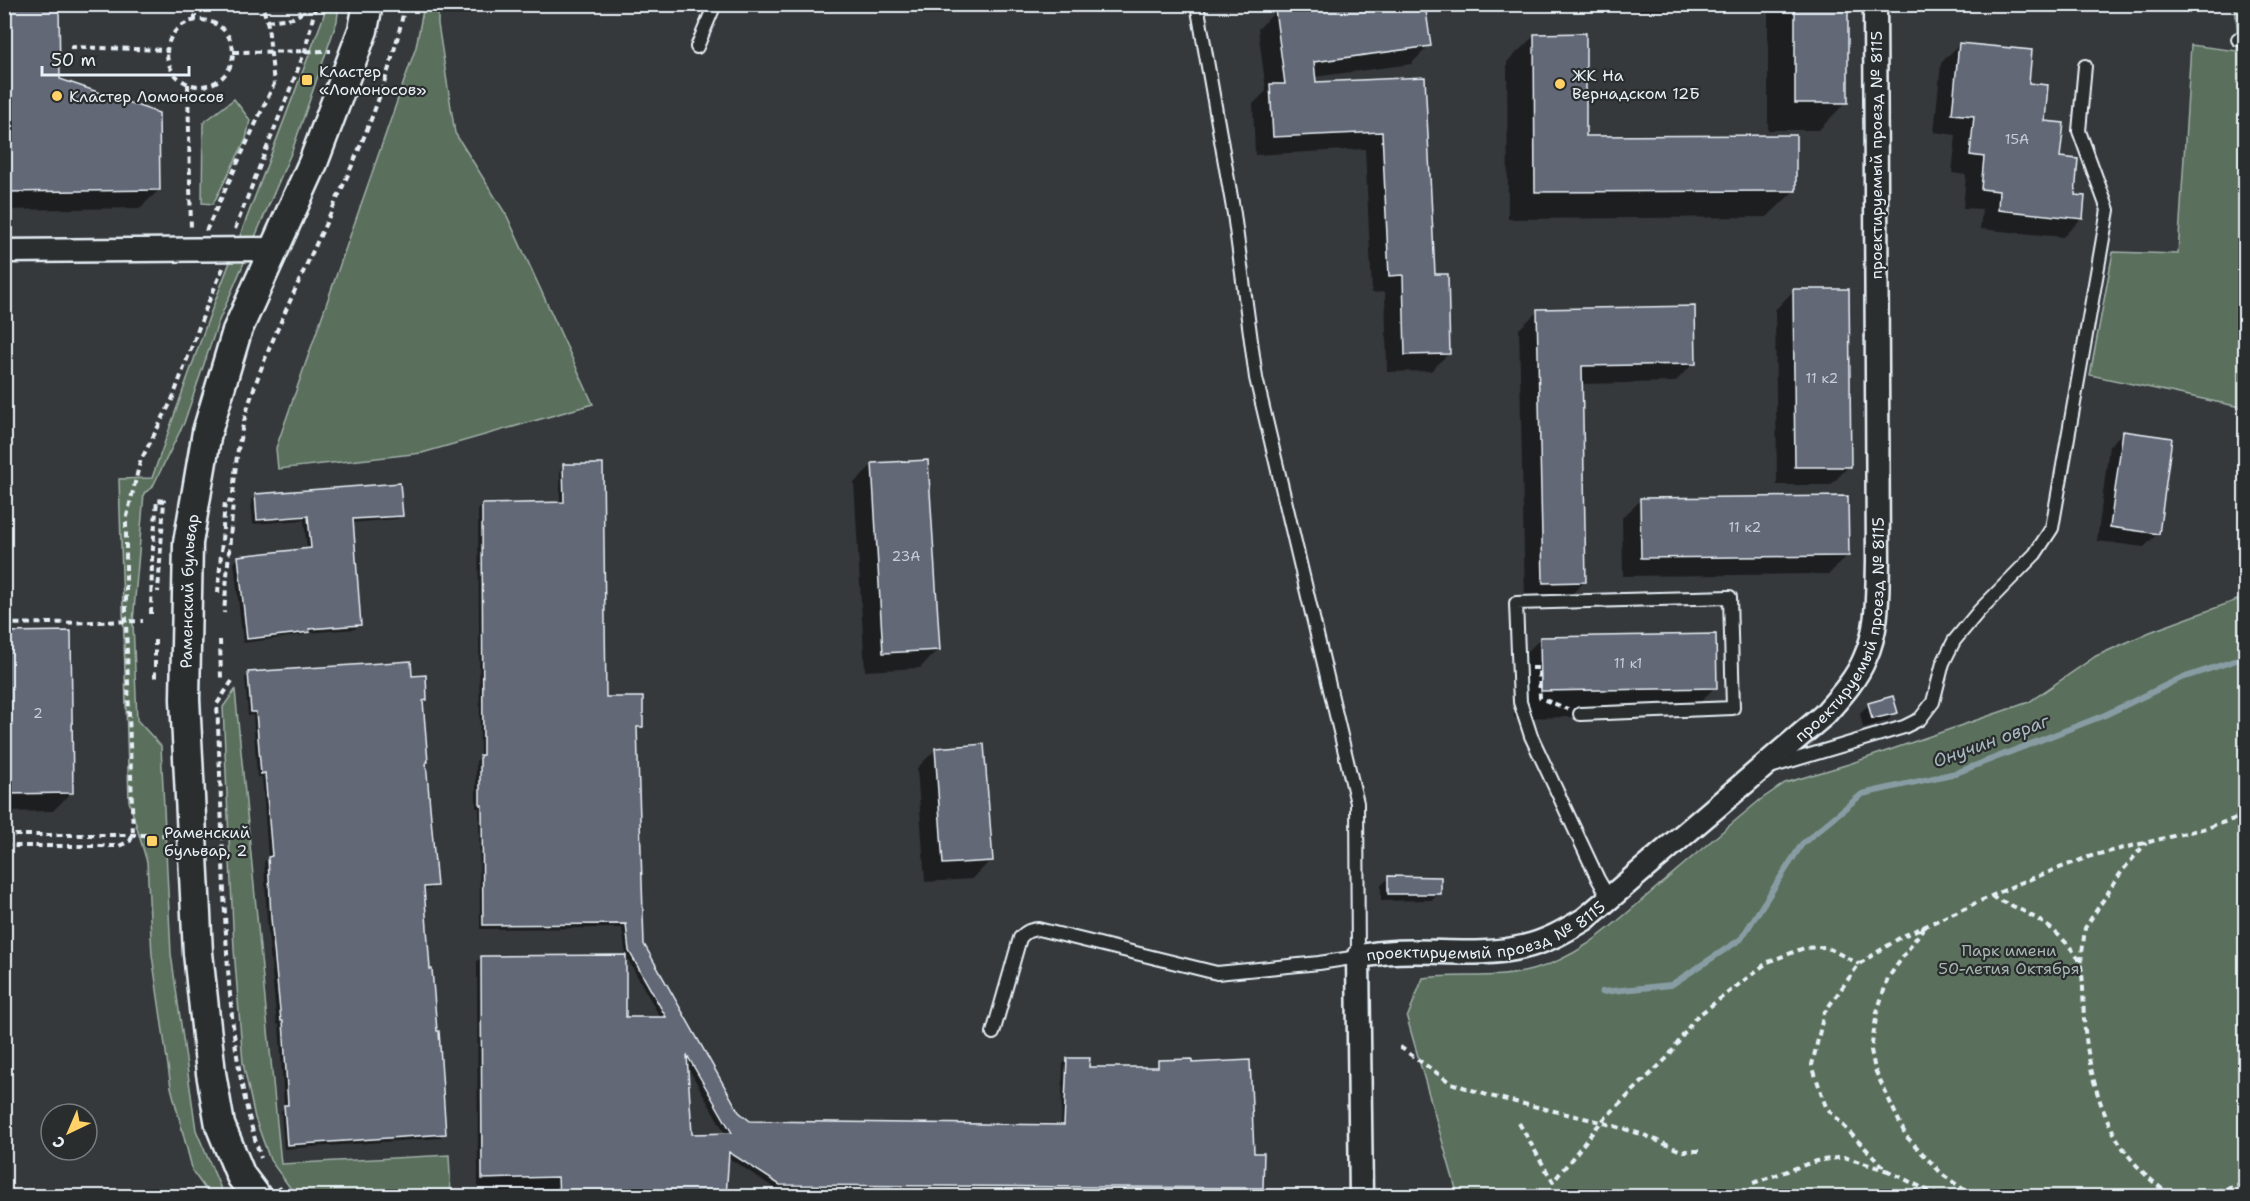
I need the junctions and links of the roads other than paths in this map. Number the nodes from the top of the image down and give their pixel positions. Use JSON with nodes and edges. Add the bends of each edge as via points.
{"nodes":[{"id":1,"x":368,"y":4,"type":"edge"},
{"id":2,"x":714,"y":4,"type":"edge"},
{"id":3,"x":1197,"y":4,"type":"edge"},
{"id":4,"x":1875,"y":4,"type":"edge"},
{"id":5,"x":697,"y":47,"type":"dead end"},
{"id":6,"x":2085,"y":66,"type":"dead end"},
{"id":7,"x":274,"y":249,"type":"junction"},
{"id":8,"x":4,"y":251,"type":"edge"},
{"id":9,"x":1580,"y":714,"type":"road end"},
{"id":10,"x":1758,"y":771,"type":"junction"},
{"id":11,"x":1609,"y":898,"type":"junction"},
{"id":12,"x":1358,"y":957,"type":"junction"},
{"id":13,"x":993,"y":1033,"type":"dead end"},
{"id":14,"x":265,"y":1189,"type":"edge"},
{"id":15,"x":1361,"y":1197,"type":"edge"}],
"edges":[{"from":1,"to":7,"type":"street","name":"Раменский бульвар","via":[[363,30],[313,163]]},
{"from":2,"to":5,"type":"lane"},
{"from":3,"to":12,"type":"lane","via":[[1234,214],[1256,378],[1357,803]]},
{"from":4,"to":10,"type":"street","name":"проектируемый проезд № 8115","via":[[1876,619],[1865,658],[1847,689],[1824,715]]},
{"from":6,"to":10,"type":"lane","via":[[2079,131],[2108,210],[2052,528],[2035,554],[1954,641],[1943,663],[1933,702],[1920,719],[1904,728]]},
{"from":7,"to":8,"type":"street"},
{"from":7,"to":14,"type":"street","name":"Раменский бульвар","via":[[237,331],[207,432],[188,543],[185,699],[198,953],[211,1073],[220,1125],[241,1176]]},
{"from":9,"to":11,"type":"lane","via":[[1733,708],[1730,597],[1516,603],[1520,702],[1531,736]]},
{"from":10,"to":11,"type":"street","name":"проектируемый проезд № 8115"},
{"from":11,"to":12,"type":"street","name":"проектируемый проезд № 8115","via":[[1585,919],[1553,938],[1522,948],[1391,951]]},
{"from":12,"to":13,"type":"lane","via":[[1217,974],[1032,930],[1020,938]]},
{"from":12,"to":15,"type":"street"}]}
